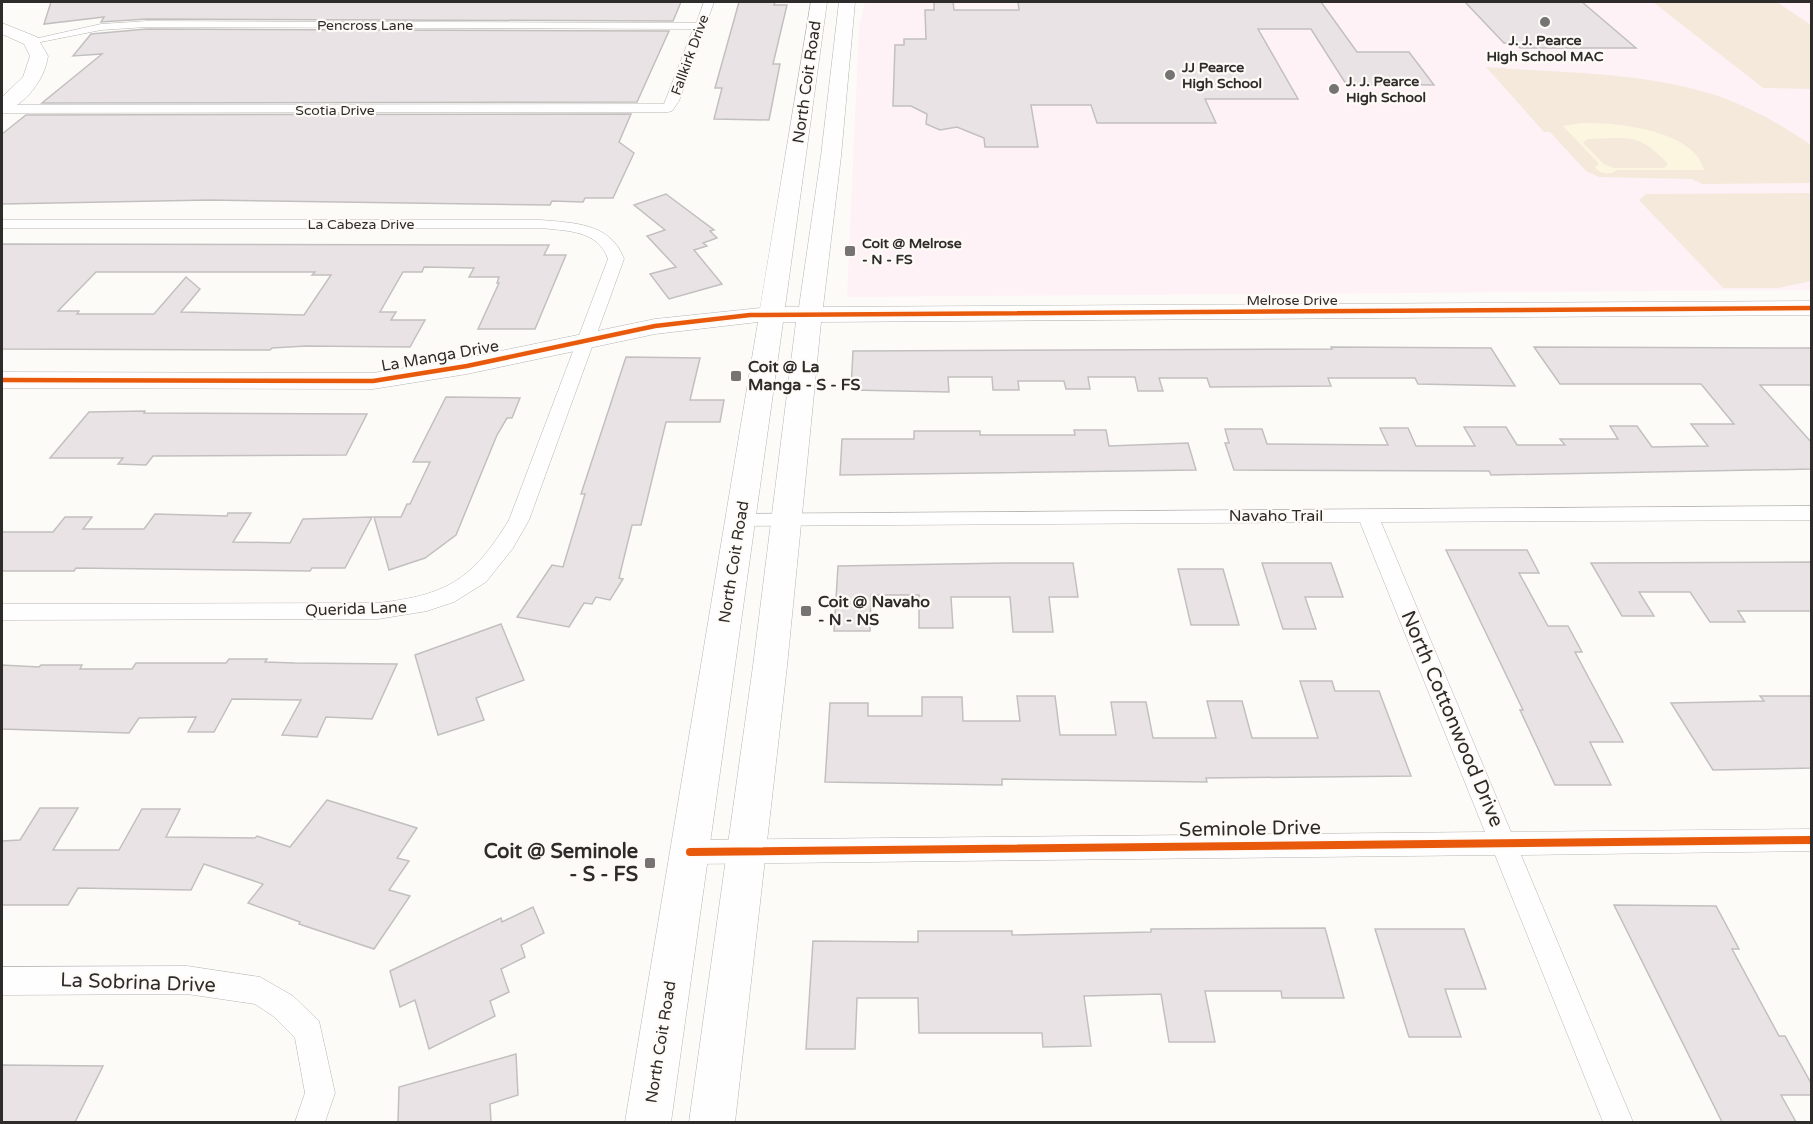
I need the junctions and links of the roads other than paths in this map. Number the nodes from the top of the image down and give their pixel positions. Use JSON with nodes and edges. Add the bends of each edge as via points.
{"nodes":[{"id":1,"x":710,"y":2,"type":"edge"},
{"id":2,"x":819,"y":2,"type":"edge"},
{"id":3,"x":847,"y":2,"type":"edge"},
{"id":4,"x":701,"y":26,"type":"junction"},
{"id":5,"x":2,"y":27,"type":"edge"},
{"id":6,"x":31,"y":41,"type":"junction"},
{"id":7,"x":2,"y":108,"type":"edge"},
{"id":8,"x":668,"y":108,"type":"joint"},
{"id":9,"x":2,"y":224,"type":"edge"},
{"id":10,"x":1812,"y":308,"type":"edge"},
{"id":11,"x":772,"y":315,"type":"junction"},
{"id":12,"x":810,"y":315,"type":"junction"},
{"id":13,"x":586,"y":342,"type":"junction"},
{"id":14,"x":2,"y":380,"type":"edge"},
{"id":15,"x":1812,"y":513,"type":"edge"},
{"id":16,"x":1368,"y":516,"type":"junction"},
{"id":17,"x":741,"y":519,"type":"junction"},
{"id":18,"x":785,"y":519,"type":"junction"},
{"id":19,"x":2,"y":612,"type":"edge"},
{"id":20,"x":1812,"y":840,"type":"edge"},
{"id":21,"x":1503,"y":842,"type":"junction"},
{"id":22,"x":690,"y":852,"type":"junction"},
{"id":23,"x":747,"y":852,"type":"junction"},
{"id":24,"x":2,"y":981,"type":"edge"},
{"id":25,"x":309,"y":1122,"type":"edge"},
{"id":26,"x":648,"y":1122,"type":"edge"},
{"id":27,"x":712,"y":1122,"type":"edge"},
{"id":28,"x":1618,"y":1122,"type":"edge"}],
"edges":[{"from":1,"to":4,"type":"street","name":"Fallkirk Drive"},
{"from":2,"to":11,"type":"main road","name":"North Coit Road"},
{"from":3,"to":12,"type":"main road","name":"North Coit Road"},
{"from":4,"to":6,"type":"street","name":"Pencross Lane","via":[[147,24],[101,27]]},
{"from":4,"to":8,"type":"street","name":"Fallkirk Drive"},
{"from":5,"to":6,"type":"main road"},
{"from":6,"to":7,"type":"main road","via":[[39,56],[38,68],[26,87]]},
{"from":7,"to":8,"type":"street","name":"Scotia Drive"},
{"from":9,"to":13,"type":"street","name":"La Cabeza Drive","via":[[541,224],[580,228],[603,237],[614,248],[616,259]]},
{"from":10,"to":12,"type":"main road","name":"Melrose Drive"},
{"from":11,"to":12,"type":"main road","name":"Melrose Drive"},
{"from":11,"to":13,"type":"main road","name":"La Manga Drive","via":[[696,321]]},
{"from":11,"to":17,"type":"main road","name":"North Coit Road"},
{"from":12,"to":18,"type":"main road","name":"North Coit Road"},
{"from":13,"to":14,"type":"main road","name":"La Manga Drive","via":[[373,381]]},
{"from":13,"to":19,"type":"street","name":"Querida Lane","via":[[519,520],[504,549],[471,585],[434,602],[378,611]]},
{"from":15,"to":16,"type":"street","name":"Navaho Trail"},
{"from":16,"to":18,"type":"street","name":"Navaho Trail"},
{"from":16,"to":21,"type":"street","name":"North Cottonwood Drive"},
{"from":17,"to":18,"type":"street","name":"Navaho Trail"},
{"from":17,"to":22,"type":"main road","name":"North Coit Road"},
{"from":18,"to":23,"type":"main road","name":"North Coit Road"},
{"from":20,"to":21,"type":"street","name":"Seminole Drive"},
{"from":21,"to":23,"type":"street","name":"Seminole Drive"},
{"from":21,"to":28,"type":"street","name":"North Cottonwood Drive"},
{"from":22,"to":23,"type":"street","name":"Seminole Drive"},
{"from":22,"to":26,"type":"main road","name":"North Coit Road"},
{"from":23,"to":27,"type":"main road","name":"North Coit Road"},
{"from":24,"to":25,"type":"street","name":"La Sobrina Drive","via":[[187,980],[260,991],[309,1031],[320,1092]]}]}
